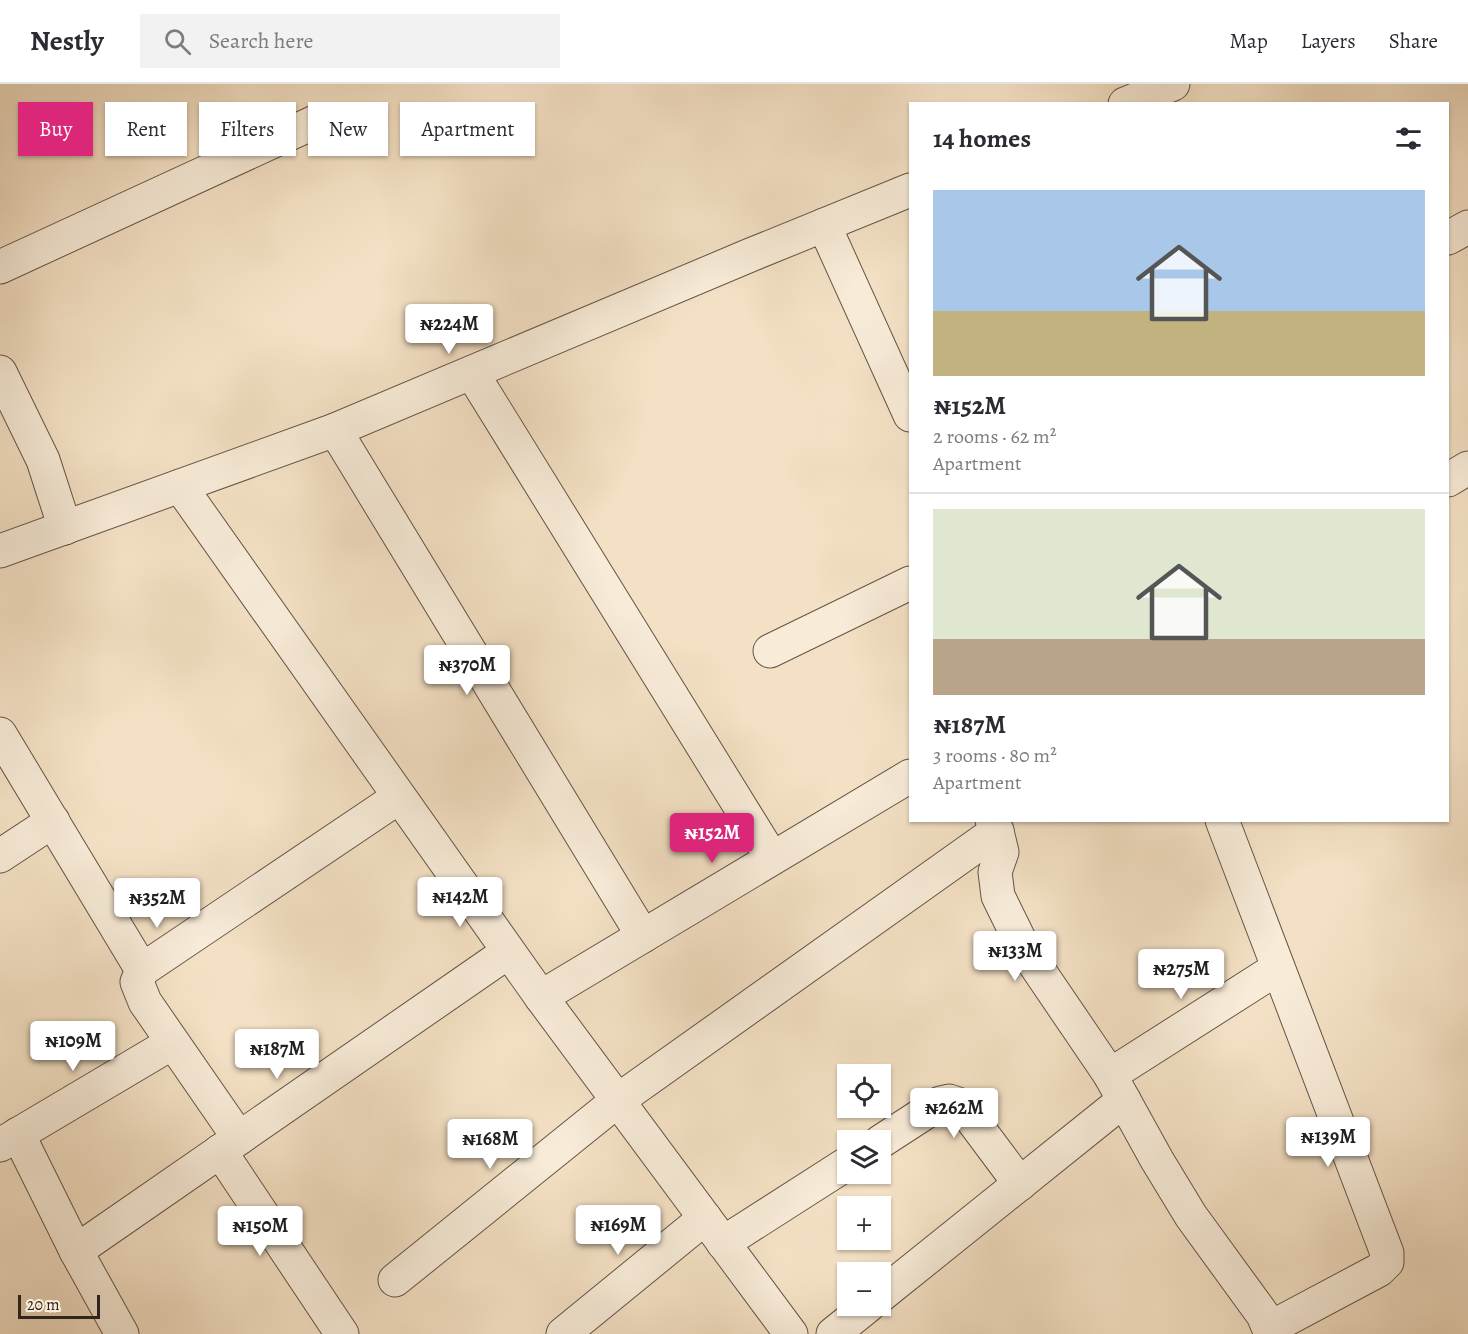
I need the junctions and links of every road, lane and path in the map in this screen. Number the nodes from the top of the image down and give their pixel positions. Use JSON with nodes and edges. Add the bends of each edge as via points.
{"nodes":[{"id":1,"x":308,"y":125,"type":"edge"},
{"id":2,"x":909,"y":190,"type":"edge"},
{"id":3,"x":824,"y":225,"type":"junction"},
{"id":4,"x":1468,"y":227,"type":"edge"},
{"id":5,"x":1449,"y":237,"type":"edge"},
{"id":6,"x":2,"y":256,"type":"edge"},
{"id":7,"x":0,"y":372,"type":"edge"},
{"id":8,"x":472,"y":373,"type":"junction"},
{"id":9,"x":909,"y":413,"type":"edge"},
{"id":10,"x":335,"y":430,"type":"junction"},
{"id":11,"x":1468,"y":468,"type":"edge"},
{"id":12,"x":1449,"y":479,"type":"edge"},
{"id":13,"x":180,"y":486,"type":"junction"},
{"id":14,"x":65,"y":528,"type":"junction"},
{"id":15,"x":0,"y":551,"type":"edge"},
{"id":16,"x":909,"y":583,"type":"edge"},
{"id":17,"x":770,"y":651,"type":"dead end"},
{"id":18,"x":0,"y":734,"type":"edge"},
{"id":19,"x":909,"y":777,"type":"edge"},
{"id":20,"x":399,"y":797,"type":"junction"},
{"id":21,"x":52,"y":821,"type":"junction"},
{"id":22,"x":1223,"y":822,"type":"edge"},
{"id":23,"x":995,"y":826,"type":"edge"},
{"id":24,"x":0,"y":856,"type":"edge"},
{"id":25,"x":772,"y":858,"type":"junction"},
{"id":26,"x":642,"y":936,"type":"junction"},
{"id":27,"x":508,"y":952,"type":"junction"},
{"id":28,"x":1278,"y":969,"type":"junction"},
{"id":29,"x":142,"y":970,"type":"junction"},
{"id":30,"x":541,"y":997,"type":"junction"},
{"id":31,"x":172,"y":1043,"type":"junction"},
{"id":32,"x":1117,"y":1088,"type":"junction"},
{"id":33,"x":617,"y":1101,"type":"junction"},
{"id":34,"x":891,"y":1135,"type":"edge"},
{"id":35,"x":9,"y":1140,"type":"edge"},
{"id":36,"x":229,"y":1145,"type":"junction"},
{"id":37,"x":837,"y":1169,"type":"edge"},
{"id":38,"x":1020,"y":1184,"type":"junction"},
{"id":39,"x":714,"y":1231,"type":"junction"},
{"id":40,"x":76,"y":1251,"type":"junction"},
{"id":41,"x":395,"y":1280,"type":"dead end"},
{"id":42,"x":891,"y":1287,"type":"edge"},
{"id":43,"x":855,"y":1316,"type":"edge"},
{"id":44,"x":1270,"y":1331,"type":"edge"},
{"id":45,"x":122,"y":1334,"type":"edge"},
{"id":46,"x":342,"y":1334,"type":"edge"},
{"id":47,"x":563,"y":1334,"type":"edge"},
{"id":48,"x":791,"y":1334,"type":"edge"},
{"id":49,"x":833,"y":1334,"type":"edge"}],
"edges":[{"from":1,"to":6,"type":"street"},
{"from":2,"to":3,"type":"street"},
{"from":3,"to":8,"type":"street"},
{"from":3,"to":9,"type":"street"},
{"from":4,"to":5,"type":"street"},
{"from":7,"to":14,"type":"street","via":[[43,460]]},
{"from":8,"to":10,"type":"street"},
{"from":8,"to":25,"type":"street"},
{"from":10,"to":13,"type":"street"},
{"from":10,"to":26,"type":"street"},
{"from":11,"to":12,"type":"street"},
{"from":13,"to":14,"type":"street"},
{"from":13,"to":20,"type":"street"},
{"from":14,"to":15,"type":"street"},
{"from":16,"to":17,"type":"street"},
{"from":18,"to":21,"type":"street"},
{"from":19,"to":25,"type":"street"},
{"from":20,"to":27,"type":"street"},
{"from":20,"to":29,"type":"street"},
{"from":21,"to":24,"type":"street"},
{"from":21,"to":29,"type":"street"},
{"from":22,"to":28,"type":"street"},
{"from":23,"to":32,"type":"street","via":[[1002,852],[995,872],[998,896],[1023,947]]},
{"from":23,"to":33,"type":"street"},
{"from":25,"to":26,"type":"street"},
{"from":26,"to":30,"type":"street"},
{"from":27,"to":30,"type":"street"},
{"from":27,"to":36,"type":"street"},
{"from":28,"to":32,"type":"street"},
{"from":28,"to":44,"type":"street","via":[[1387,1253],[1387,1262]]},
{"from":29,"to":31,"type":"street","via":[[137,982],[145,1002]]},
{"from":30,"to":33,"type":"street"},
{"from":31,"to":35,"type":"street"},
{"from":31,"to":36,"type":"street"},
{"from":32,"to":38,"type":"street"},
{"from":32,"to":44,"type":"street","via":[[1191,1216],[1263,1315]]},
{"from":33,"to":39,"type":"street"},
{"from":33,"to":41,"type":"street"},
{"from":34,"to":38,"type":"street","via":[[940,1103],[961,1105]]},
{"from":35,"to":40,"type":"street"},
{"from":36,"to":40,"type":"street"},
{"from":36,"to":46,"type":"street"},
{"from":37,"to":39,"type":"street"},
{"from":38,"to":42,"type":"street"},
{"from":39,"to":47,"type":"street"},
{"from":39,"to":48,"type":"street"},
{"from":40,"to":45,"type":"street"},
{"from":43,"to":49,"type":"street"}]}
